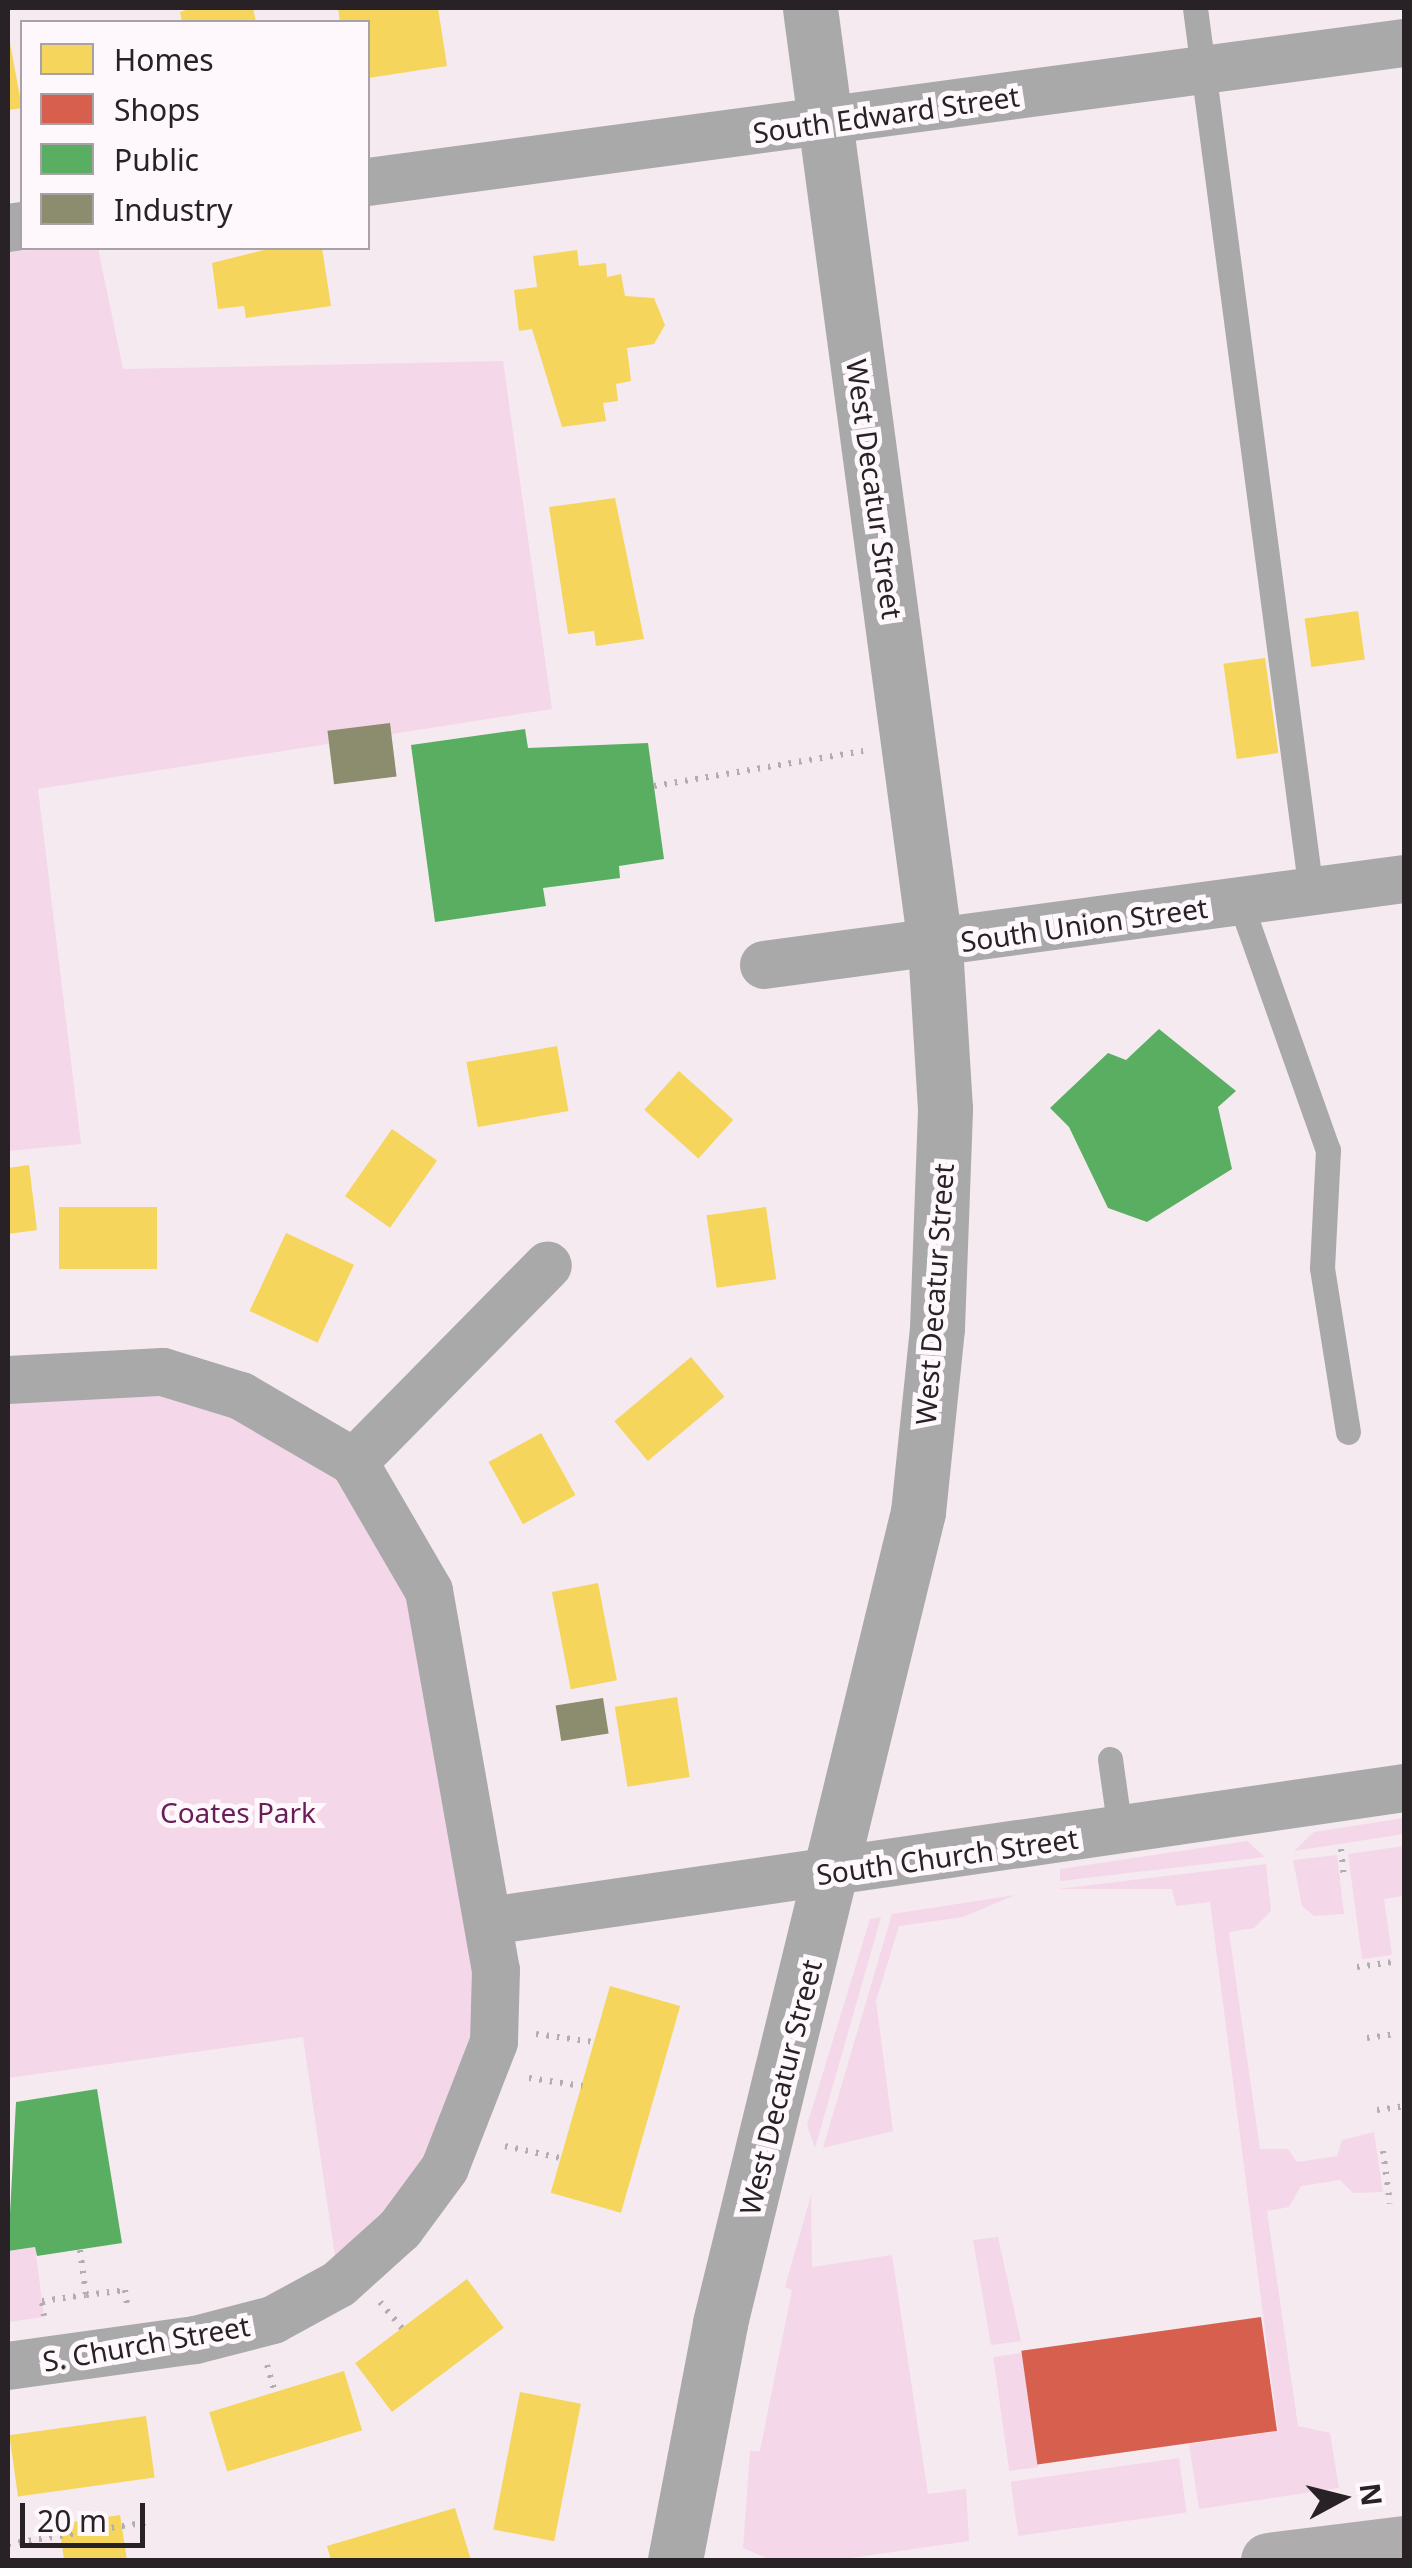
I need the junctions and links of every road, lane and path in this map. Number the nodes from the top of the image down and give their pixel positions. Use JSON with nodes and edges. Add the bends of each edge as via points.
{"nodes":[{"id":1,"x":810,"y":8,"type":"edge"},
{"id":2,"x":1195,"y":8,"type":"edge"},
{"id":3,"x":1404,"y":44,"type":"edge"},
{"id":4,"x":1203,"y":71,"type":"junction"},
{"id":5,"x":826,"y":123,"type":"junction"},
{"id":6,"x":370,"y":182,"type":"edge"},
{"id":7,"x":864,"y":751,"type":"dead end"},
{"id":8,"x":654,"y":786,"type":"dead end"},
{"id":9,"x":1404,"y":879,"type":"edge"},
{"id":10,"x":1311,"y":892,"type":"junction"},
{"id":11,"x":1240,"y":902,"type":"junction"},
{"id":12,"x":935,"y":945,"type":"junction"},
{"id":13,"x":764,"y":966,"type":"dead end"},
{"id":14,"x":548,"y":1266,"type":"dead end"},
{"id":15,"x":8,"y":1380,"type":"edge"},
{"id":16,"x":1348,"y":1432,"type":"dead end"},
{"id":17,"x":354,"y":1462,"type":"junction"},
{"id":18,"x":1110,"y":1759,"type":"dead end"},
{"id":19,"x":1404,"y":1788,"type":"edge"},
{"id":20,"x":1120,"y":1830,"type":"junction"},
{"id":21,"x":1341,"y":1849,"type":"dead end"},
{"id":22,"x":834,"y":1873,"type":"junction"},
{"id":23,"x":1344,"y":1880,"type":"dead end"},
{"id":24,"x":489,"y":1921,"type":"junction"},
{"id":25,"x":1392,"y":1962,"type":"dead end"},
{"id":26,"x":1356,"y":1967,"type":"dead end"},
{"id":27,"x":536,"y":2034,"type":"dead end"},
{"id":28,"x":1395,"y":2034,"type":"dead end"},
{"id":29,"x":1367,"y":2038,"type":"dead end"},
{"id":30,"x":594,"y":2042,"type":"dead end"},
{"id":31,"x":529,"y":2078,"type":"dead end"},
{"id":32,"x":582,"y":2086,"type":"dead end"},
{"id":33,"x":1404,"y":2106,"type":"edge"},
{"id":34,"x":1377,"y":2110,"type":"dead end"},
{"id":35,"x":505,"y":2146,"type":"dead end"},
{"id":36,"x":1383,"y":2151,"type":"dead end"},
{"id":37,"x":561,"y":2158,"type":"dead end"},
{"id":38,"x":1390,"y":2204,"type":"dead end"},
{"id":39,"x":80,"y":2250,"type":"dead end"},
{"id":40,"x":86,"y":2295,"type":"junction"},
{"id":41,"x":380,"y":2302,"type":"dead end"},
{"id":42,"x":127,"y":2305,"type":"dead end"},
{"id":43,"x":44,"y":2317,"type":"dead end"},
{"id":44,"x":402,"y":2328,"type":"dead end"},
{"id":45,"x":266,"y":2364,"type":"dead end"},
{"id":46,"x":8,"y":2366,"type":"edge"},
{"id":47,"x":275,"y":2393,"type":"dead end"},
{"id":48,"x":149,"y":2522,"type":"dead end"},
{"id":49,"x":1404,"y":2543,"type":"edge"},
{"id":50,"x":8,"y":2544,"type":"edge"},
{"id":51,"x":674,"y":2560,"type":"edge"},
{"id":52,"x":1268,"y":2560,"type":"edge"}],
"edges":[{"from":1,"to":5,"type":"street","name":"West Decatur Street"},
{"from":2,"to":4,"type":"lane"},
{"from":3,"to":4,"type":"street","name":"South Edward Street"},
{"from":4,"to":5,"type":"street","name":"South Edward Street"},
{"from":4,"to":10,"type":"lane"},
{"from":5,"to":6,"type":"street","name":"South Edward Street"},
{"from":5,"to":12,"type":"street","name":"West Decatur Street"},
{"from":7,"to":8,"type":"path"},
{"from":9,"to":10,"type":"street","name":"South Union Street"},
{"from":10,"to":11,"type":"street","name":"South Union Street"},
{"from":11,"to":12,"type":"street","name":"South Union Street"},
{"from":11,"to":16,"type":"lane","via":[[1328,1150],[1322,1268]]},
{"from":12,"to":13,"type":"street","name":"South Union Street"},
{"from":12,"to":22,"type":"street","name":"West Decatur Street","via":[[945,1108],[918,1512]]},
{"from":14,"to":17,"type":"street"},
{"from":15,"to":17,"type":"street","via":[[163,1372],[241,1396]]},
{"from":17,"to":24,"type":"street","name":"S. Church Street","via":[[429,1590]]},
{"from":18,"to":20,"type":"lane"},
{"from":19,"to":20,"type":"street","name":"South Church Street"},
{"from":20,"to":22,"type":"street","name":"South Church Street"},
{"from":21,"to":23,"type":"path"},
{"from":22,"to":24,"type":"street","name":"South Church Street"},
{"from":22,"to":51,"type":"street","name":"West Decatur Street","via":[[720,2323]]},
{"from":24,"to":46,"type":"street","name":"S. Church Street","via":[[494,2042],[445,2168],[400,2229],[339,2284],[274,2320]]},
{"from":25,"to":26,"type":"path"},
{"from":27,"to":30,"type":"path"},
{"from":28,"to":29,"type":"path"},
{"from":31,"to":32,"type":"path"},
{"from":33,"to":34,"type":"path"},
{"from":35,"to":37,"type":"path"},
{"from":36,"to":38,"type":"path"},
{"from":39,"to":40,"type":"path"},
{"from":40,"to":42,"type":"path","via":[[125,2290]]},
{"from":40,"to":43,"type":"path","via":[[42,2302]]},
{"from":41,"to":44,"type":"path"},
{"from":45,"to":47,"type":"path"},
{"from":48,"to":50,"type":"path"},
{"from":49,"to":52,"type":"main road"}]}
